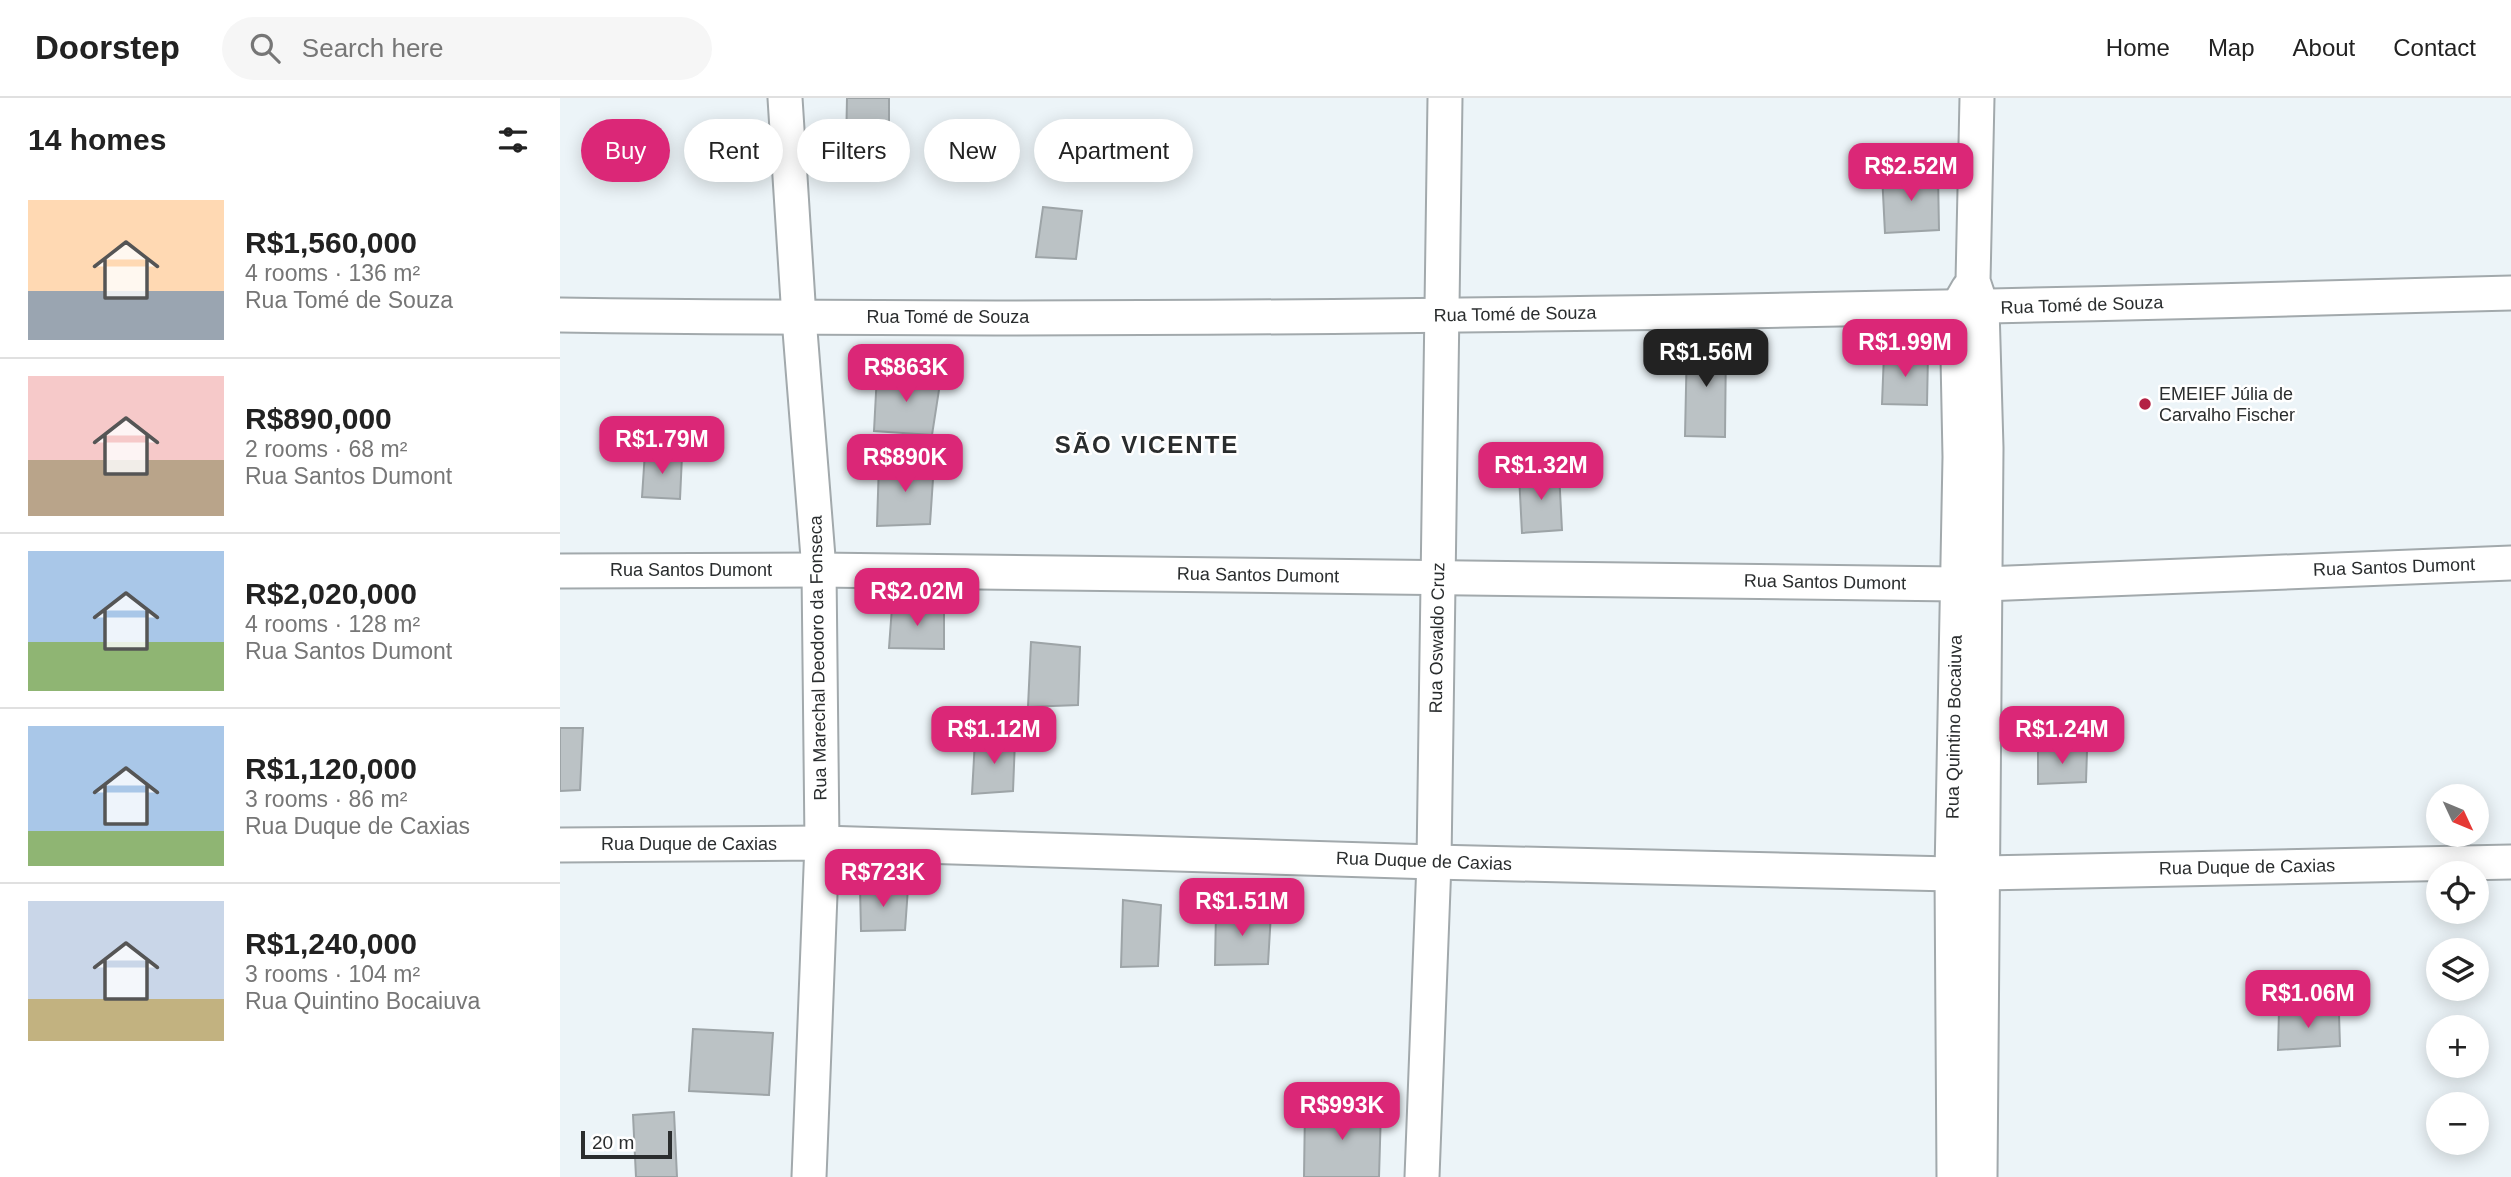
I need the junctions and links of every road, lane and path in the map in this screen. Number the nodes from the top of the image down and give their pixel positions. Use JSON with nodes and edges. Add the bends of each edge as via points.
{"nodes":[{"id":1,"x":786,"y":98,"type":"edge"},
{"id":2,"x":1444,"y":98,"type":"edge"},
{"id":3,"x":1977,"y":98,"type":"edge"},
{"id":4,"x":2511,"y":293,"type":"edge"},
{"id":5,"x":1971,"y":299,"type":"junction"},
{"id":6,"x":560,"y":315,"type":"edge"},
{"id":7,"x":1442,"y":315,"type":"junction"},
{"id":8,"x":799,"y":318,"type":"junction"},
{"id":9,"x":2511,"y":563,"type":"edge"},
{"id":10,"x":819,"y":569,"type":"junction"},
{"id":11,"x":560,"y":571,"type":"edge"},
{"id":12,"x":1438,"y":577,"type":"junction"},
{"id":13,"x":1970,"y":584,"type":"junction"},
{"id":14,"x":822,"y":843,"type":"junction"},
{"id":15,"x":560,"y":845,"type":"edge"},
{"id":16,"x":1434,"y":862,"type":"junction"},
{"id":17,"x":2511,"y":862,"type":"edge"},
{"id":18,"x":1968,"y":874,"type":"junction"},
{"id":19,"x":809,"y":1177,"type":"edge"},
{"id":20,"x":1422,"y":1177,"type":"edge"},
{"id":21,"x":1954,"y":1177,"type":"edge"},
{"id":22,"x":1980,"y":1177,"type":"edge"}],
"edges":[{"from":1,"to":8,"type":"street","name":"Rua Marechal Deodoro da Fonseca"},
{"from":2,"to":7,"type":"street","name":"Rua Oswaldo Cruz"},
{"from":3,"to":5,"type":"street","name":"Rua Quintino Bocaiuva"},
{"from":4,"to":5,"type":"street","name":"Rua Tomé de Souza"},
{"from":5,"to":7,"type":"street","name":"Rua Tomé de Souza"},
{"from":5,"to":13,"type":"street","name":"Rua Quintino Bocaiuva","via":[[1986,448]]},
{"from":6,"to":8,"type":"street","name":"Rua Tomé de Souza"},
{"from":7,"to":8,"type":"street","name":"Rua Tomé de Souza"},
{"from":7,"to":12,"type":"street","name":"Rua Oswaldo Cruz"},
{"from":8,"to":10,"type":"street","name":"Rua Marechal Deodoro da Fonseca"},
{"from":9,"to":13,"type":"street","name":"Rua Santos Dumont"},
{"from":10,"to":11,"type":"street","name":"Rua Santos Dumont"},
{"from":10,"to":12,"type":"street","name":"Rua Santos Dumont"},
{"from":10,"to":14,"type":"street","name":"Rua Marechal Deodoro da Fonseca"},
{"from":12,"to":13,"type":"street","name":"Rua Santos Dumont"},
{"from":12,"to":16,"type":"street","name":"Rua Oswaldo Cruz"},
{"from":13,"to":18,"type":"street","name":"Rua Quintino Bocaiuva"},
{"from":14,"to":15,"type":"street","name":"Rua Duque de Caxias"},
{"from":14,"to":16,"type":"street","name":"Rua Duque de Caxias"},
{"from":14,"to":19,"type":"street","name":"Rua Marechal Deodoro da Fonseca"},
{"from":16,"to":18,"type":"street","name":"Rua Duque de Caxias"},
{"from":16,"to":20,"type":"street","name":"Rua Oswaldo Cruz"},
{"from":17,"to":18,"type":"street","name":"Rua Duque de Caxias"},
{"from":18,"to":21,"type":"street","name":"Rua Quintino Bocaiuva"},
{"from":18,"to":22,"type":"street","name":"Rua Quintino Bocaiuva"}]}
